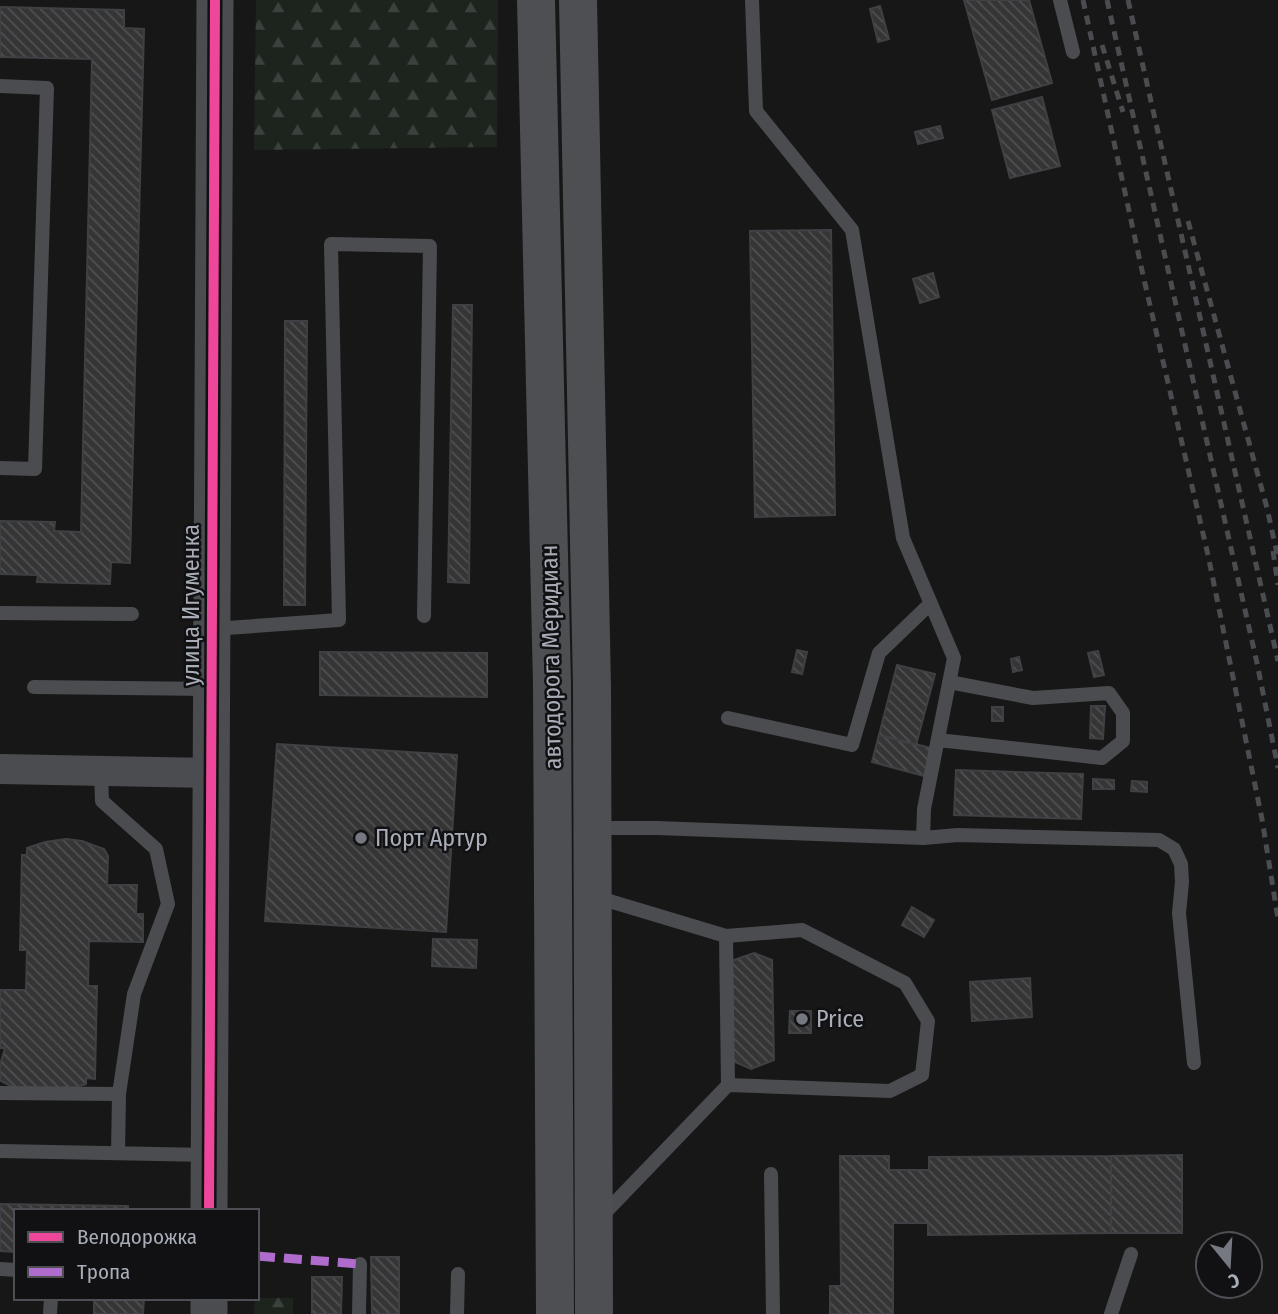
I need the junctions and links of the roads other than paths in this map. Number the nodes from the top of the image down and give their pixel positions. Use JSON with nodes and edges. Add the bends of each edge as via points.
{"nodes":[{"id":1,"x":215,"y":0,"type":"edge"},
{"id":2,"x":536,"y":0,"type":"edge"},
{"id":3,"x":579,"y":0,"type":"edge"},
{"id":4,"x":752,"y":0,"type":"edge"},
{"id":5,"x":1060,"y":0,"type":"edge"},
{"id":6,"x":1073,"y":52,"type":"dead end"},
{"id":7,"x":0,"y":86,"type":"edge"},
{"id":8,"x":0,"y":468,"type":"edge"},
{"id":9,"x":931,"y":603,"type":"junction"},
{"id":10,"x":0,"y":613,"type":"edge"},
{"id":11,"x":132,"y":614,"type":"dead end"},
{"id":12,"x":424,"y":617,"type":"dead end"},
{"id":13,"x":212,"y":629,"type":"junction"},
{"id":14,"x":949,"y":682,"type":"junction"},
{"id":15,"x":33,"y":687,"type":"dead end"},
{"id":16,"x":212,"y":689,"type":"junction"},
{"id":17,"x":728,"y":718,"type":"dead end"},
{"id":18,"x":938,"y":740,"type":"junction"},
{"id":19,"x":0,"y":769,"type":"edge"},
{"id":20,"x":101,"y":771,"type":"junction"},
{"id":21,"x":211,"y":773,"type":"junction"},
{"id":22,"x":594,"y":828,"type":"junction"},
{"id":23,"x":923,"y":838,"type":"junction"},
{"id":24,"x":594,"y":896,"type":"junction"},
{"id":25,"x":726,"y":936,"type":"junction"},
{"id":26,"x":1194,"y":1063,"type":"dead end"},
{"id":27,"x":728,"y":1085,"type":"junction"},
{"id":28,"x":0,"y":1093,"type":"edge"},
{"id":29,"x":119,"y":1094,"type":"junction"},
{"id":30,"x":0,"y":1151,"type":"edge"},
{"id":31,"x":118,"y":1153,"type":"junction"},
{"id":32,"x":209,"y":1155,"type":"junction"},
{"id":33,"x":771,"y":1174,"type":"dead end"},
{"id":34,"x":209,"y":1209,"type":"edge"},
{"id":35,"x":594,"y":1224,"type":"junction"},
{"id":36,"x":1131,"y":1254,"type":"dead end"},
{"id":37,"x":360,"y":1264,"type":"dead end"},
{"id":38,"x":458,"y":1274,"type":"dead end"},
{"id":39,"x":359,"y":1314,"type":"edge"},
{"id":40,"x":457,"y":1314,"type":"edge"},
{"id":41,"x":555,"y":1314,"type":"edge"},
{"id":42,"x":594,"y":1314,"type":"edge"},
{"id":43,"x":773,"y":1314,"type":"edge"},
{"id":44,"x":1111,"y":1314,"type":"edge"}],
"edges":[{"from":1,"to":13,"type":"street","name":"улица Игуменка"},
{"from":2,"to":41,"type":"main road","name":"автодорога Меридиан","via":[[552,684]]},
{"from":3,"to":22,"type":"main road","name":"автодорога Меридиан"},
{"from":4,"to":9,"type":"lane","via":[[756,111],[852,230],[903,538]]},
{"from":5,"to":6,"type":"lane"},
{"from":7,"to":8,"type":"lane","via":[[47,88],[35,469]]},
{"from":9,"to":14,"type":"lane","via":[[954,658]]},
{"from":9,"to":17,"type":"lane","via":[[878,653],[852,745]]},
{"from":10,"to":11,"type":"lane"},
{"from":12,"to":13,"type":"lane","via":[[430,246],[331,244],[339,620]]},
{"from":13,"to":16,"type":"street","name":"улица Игуменка"},
{"from":14,"to":18,"type":"lane"},
{"from":14,"to":18,"type":"lane","via":[[1032,698],[1110,693],[1123,713],[1123,741],[1102,758]]},
{"from":15,"to":16,"type":"lane"},
{"from":16,"to":21,"type":"street","name":"улица Игуменка"},
{"from":18,"to":23,"type":"lane"},
{"from":19,"to":20,"type":"street"},
{"from":20,"to":21,"type":"street"},
{"from":20,"to":29,"type":"lane","via":[[102,801],[156,849],[169,904],[134,994]]},
{"from":21,"to":32,"type":"street","name":"улица Игуменка"},
{"from":22,"to":23,"type":"lane"},
{"from":22,"to":24,"type":"main road","name":"автодорога Меридиан"},
{"from":23,"to":26,"type":"lane","via":[[1159,841],[1174,849],[1181,864],[1179,913]]},
{"from":24,"to":25,"type":"lane"},
{"from":24,"to":35,"type":"main road","name":"автодорога Меридиан"},
{"from":25,"to":27,"type":"lane"},
{"from":25,"to":27,"type":"lane","via":[[802,930],[905,983],[928,1021],[922,1075],[890,1091]]},
{"from":27,"to":35,"type":"lane"},
{"from":28,"to":29,"type":"lane"},
{"from":29,"to":31,"type":"lane"},
{"from":30,"to":31,"type":"lane"},
{"from":31,"to":32,"type":"lane"},
{"from":32,"to":34,"type":"street","name":"улица Игуменка"},
{"from":33,"to":43,"type":"lane"},
{"from":35,"to":42,"type":"main road","name":"автодорога Меридиан"},
{"from":36,"to":44,"type":"lane"},
{"from":37,"to":39,"type":"lane"},
{"from":38,"to":40,"type":"lane"}]}
